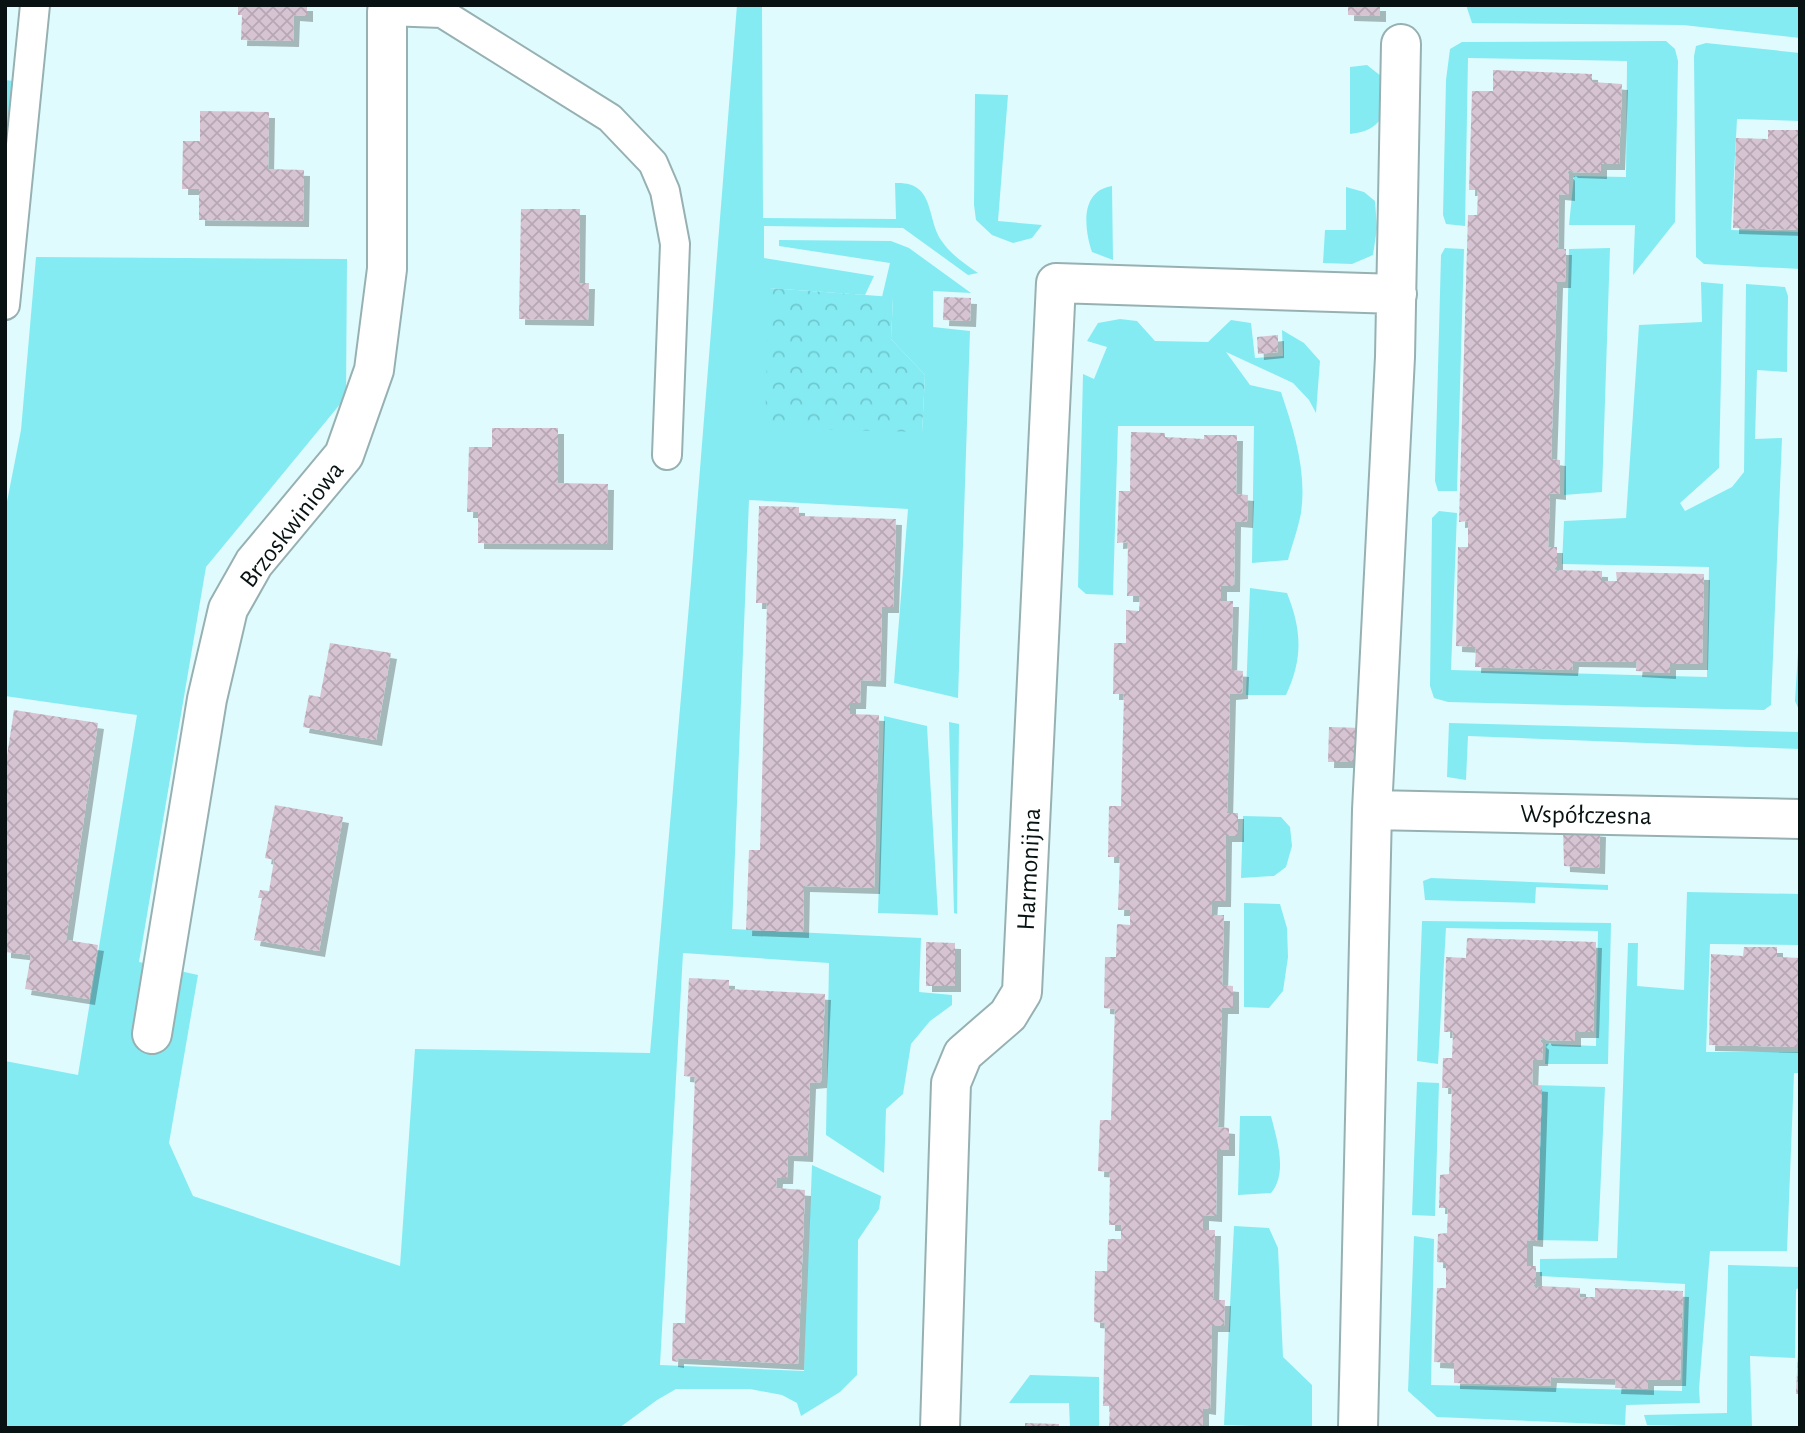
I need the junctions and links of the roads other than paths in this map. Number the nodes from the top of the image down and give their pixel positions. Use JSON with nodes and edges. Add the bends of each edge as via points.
{"nodes":[{"id":1,"x":35,"y":5,"type":"edge"},
{"id":2,"x":387,"y":8,"type":"edge"},
{"id":3,"x":1401,"y":44,"type":"dead end"},
{"id":4,"x":1397,"y":294,"type":"junction"},
{"id":5,"x":5,"y":305,"type":"edge"},
{"id":6,"x":667,"y":455,"type":"dead end"},
{"id":7,"x":1372,"y":810,"type":"junction"},
{"id":8,"x":1800,"y":819,"type":"edge"},
{"id":9,"x":152,"y":1034,"type":"dead end"},
{"id":10,"x":940,"y":1428,"type":"edge"},
{"id":11,"x":1358,"y":1428,"type":"edge"}],
"edges":[{"from":1,"to":5,"type":"lane"},
{"from":2,"to":6,"type":"lane","name":"Brzoskwiniowa","via":[[442,13],[610,118],[653,163],[665,191],[675,244]]},
{"from":2,"to":9,"type":"street","name":"Brzoskwiniowa","via":[[387,269],[374,370],[344,455],[254,563],[228,609],[207,699]]},
{"from":3,"to":4,"type":"street"},
{"from":4,"to":7,"type":"street"},
{"from":4,"to":10,"type":"street","name":"Harmonijna","via":[[1056,283],[1022,992],[1008,1015],[963,1054],[951,1083]]},
{"from":7,"to":8,"type":"street","name":"Współczesna"},
{"from":7,"to":11,"type":"street"}]}
